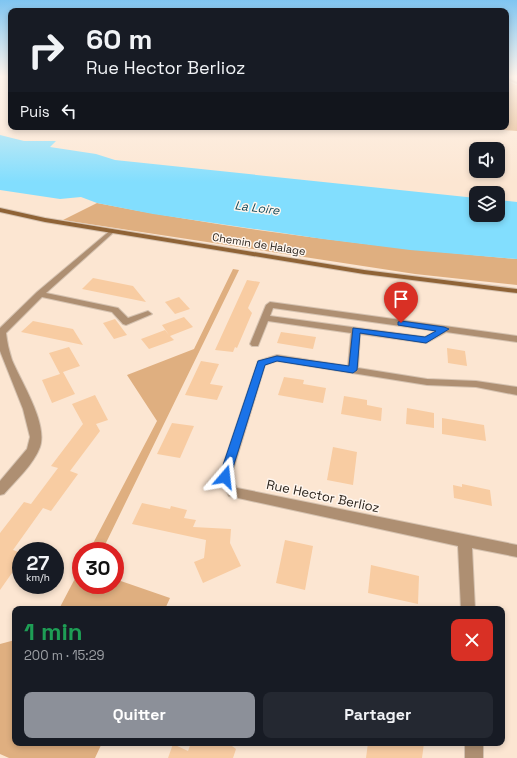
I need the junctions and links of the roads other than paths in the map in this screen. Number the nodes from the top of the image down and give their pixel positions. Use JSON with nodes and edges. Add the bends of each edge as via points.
{"nodes":[{"id":1,"x":0,"y":210,"type":"edge"},
{"id":2,"x":112,"y":231,"type":"junction"},
{"id":3,"x":517,"y":291,"type":"edge"},
{"id":4,"x":40,"y":294,"type":"junction"},
{"id":5,"x":148,"y":314,"type":"dead end"},
{"id":6,"x":266,"y":318,"type":"junction"},
{"id":7,"x":444,"y":329,"type":"junction"},
{"id":8,"x":356,"y":330,"type":"junction"},
{"id":9,"x":517,"y":339,"type":"edge"},
{"id":10,"x":255,"y":344,"type":"dead end"},
{"id":11,"x":5,"y":366,"type":"edge"},
{"id":12,"x":353,"y":370,"type":"junction"},
{"id":13,"x":517,"y":391,"type":"edge"},
{"id":14,"x":0,"y":490,"type":"edge"},
{"id":15,"x":465,"y":540,"type":"junction"},
{"id":16,"x":517,"y":551,"type":"edge"},
{"id":17,"x":468,"y":606,"type":"edge"},
{"id":18,"x":474,"y":746,"type":"edge"},
{"id":19,"x":474,"y":758,"type":"edge"}],
"edges":[{"from":1,"to":2,"type":"main road","name":"Chemin de Halage"},
{"from":2,"to":3,"type":"main road","name":"Chemin de Halage","via":[[364,272]]},
{"from":2,"to":4,"type":"street"},
{"from":4,"to":5,"type":"street","via":[[115,310],[126,322]]},
{"from":4,"to":11,"type":"street","via":[[1,332]]},
{"from":6,"to":7,"type":"street","via":[[270,305]]},
{"from":6,"to":8,"type":"street"},
{"from":6,"to":10,"type":"street"},
{"from":7,"to":8,"type":"street","via":[[426,340]]},
{"from":7,"to":9,"type":"street"},
{"from":8,"to":12,"type":"street"},
{"from":11,"to":14,"type":"street","via":[[33,420],[37,437],[34,447]]},
{"from":12,"to":13,"type":"street","name":"Rue Hector Berlioz","via":[[427,382],[476,384]]},
{"from":12,"to":15,"type":"street","name":"Rue Hector Berlioz","via":[[277,358],[261,363],[225,477],[233,492]]},
{"from":15,"to":16,"type":"street"},
{"from":15,"to":17,"type":"street"},
{"from":18,"to":19,"type":"street"}]}
